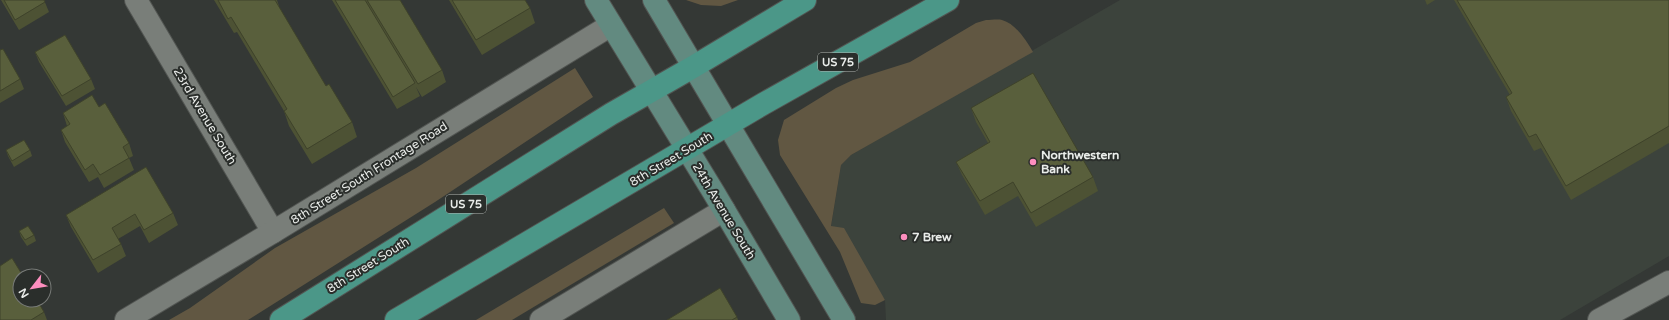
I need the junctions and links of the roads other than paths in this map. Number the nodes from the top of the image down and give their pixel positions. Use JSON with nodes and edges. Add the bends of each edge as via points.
{"nodes":[{"id":1,"x":136,"y":0,"type":"edge"},
{"id":2,"x":596,"y":0,"type":"edge"},
{"id":3,"x":654,"y":0,"type":"edge"},
{"id":4,"x":805,"y":0,"type":"edge"},
{"id":5,"x":948,"y":0,"type":"edge"},
{"id":6,"x":611,"y":25,"type":"junction"},
{"id":7,"x":693,"y":67,"type":"junction"},
{"id":8,"x":652,"y":90,"type":"junction"},
{"id":9,"x":728,"y":125,"type":"junction"},
{"id":10,"x":688,"y":150,"type":"junction"},
{"id":11,"x":724,"y":210,"type":"junction"},
{"id":12,"x":273,"y":232,"type":"junction"},
{"id":13,"x":1669,"y":282,"type":"edge"},
{"id":14,"x":126,"y":320,"type":"edge"},
{"id":15,"x":281,"y":320,"type":"edge"},
{"id":16,"x":396,"y":320,"type":"edge"},
{"id":17,"x":541,"y":320,"type":"edge"},
{"id":18,"x":789,"y":320,"type":"edge"},
{"id":19,"x":844,"y":320,"type":"edge"},
{"id":20,"x":1599,"y":320,"type":"edge"}],
"edges":[{"from":1,"to":12,"type":"street","name":"23rd Avenue South"},
{"from":2,"to":6,"type":"street","name":"24th Avenue South"},
{"from":3,"to":7,"type":"street"},
{"from":4,"to":7,"type":"main road","name":"8th Street South","number":"US 75"},
{"from":5,"to":9,"type":"main road","name":"8th Street South","number":"US 75"},
{"from":6,"to":8,"type":"street","name":"24th Avenue South"},
{"from":6,"to":12,"type":"street","name":"8th Street South Frontage Road"},
{"from":7,"to":8,"type":"main road","name":"8th Street South","number":"US 75"},
{"from":7,"to":9,"type":"street"},
{"from":8,"to":10,"type":"street","name":"24th Avenue South"},
{"from":8,"to":15,"type":"main road","name":"8th Street South","number":"US 75"},
{"from":9,"to":10,"type":"main road","name":"8th Street South","number":"US 75"},
{"from":9,"to":19,"type":"street"},
{"from":10,"to":11,"type":"street","name":"24th Avenue South"},
{"from":10,"to":16,"type":"main road","name":"8th Street South","number":"US 75"},
{"from":11,"to":17,"type":"street"},
{"from":11,"to":18,"type":"street","name":"24th Avenue South"},
{"from":12,"to":14,"type":"street","name":"8th Street South Frontage Road"},
{"from":13,"to":20,"type":"street"}]}
